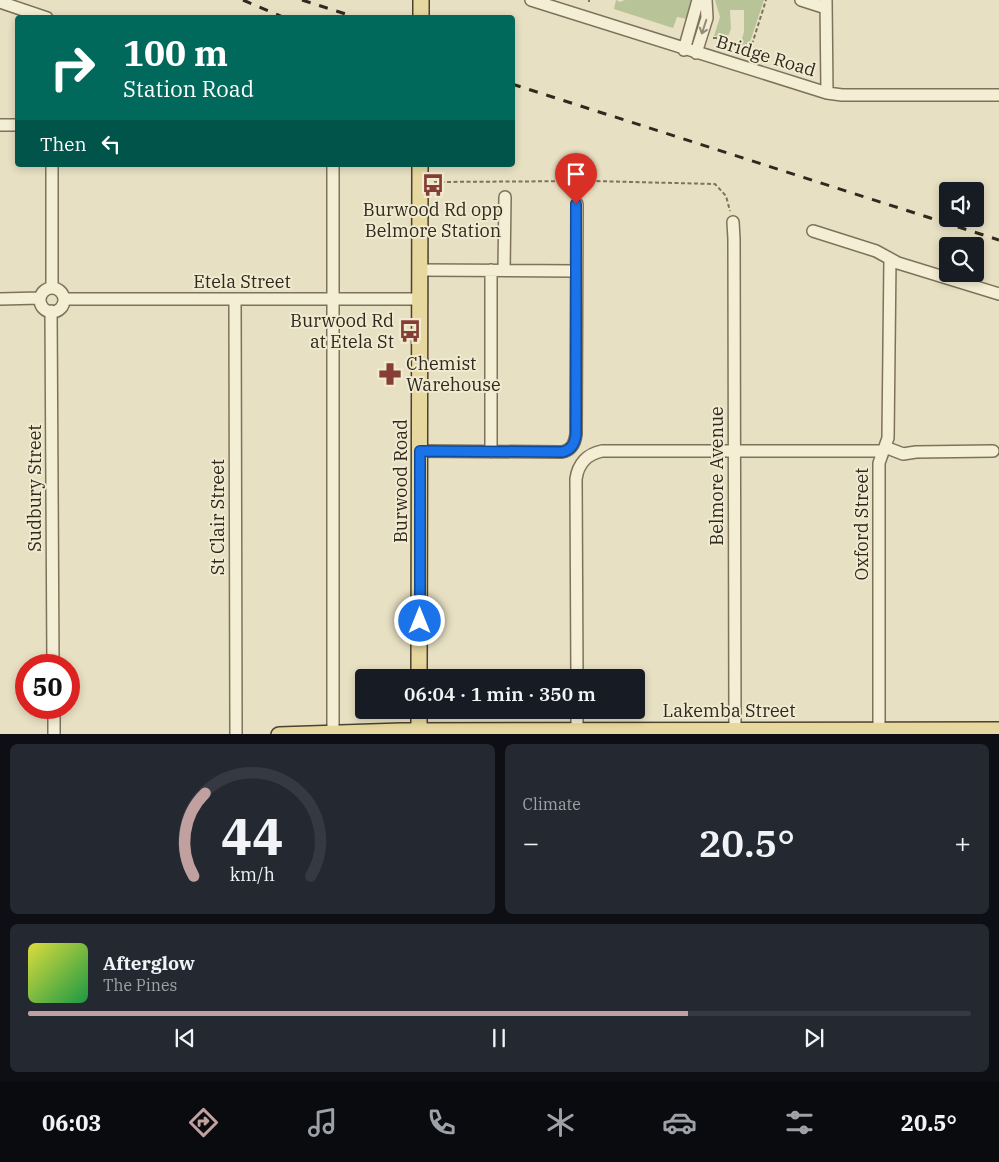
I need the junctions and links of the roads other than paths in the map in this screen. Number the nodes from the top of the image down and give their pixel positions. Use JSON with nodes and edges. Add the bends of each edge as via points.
{"nodes":[{"id":1,"x":421,"y":0,"type":"edge"},
{"id":2,"x":530,"y":0,"type":"edge"},
{"id":3,"x":698,"y":0,"type":"edge"},
{"id":4,"x":706,"y":0,"type":"edge"},
{"id":5,"x":801,"y":0,"type":"edge"},
{"id":6,"x":0,"y":2,"type":"edge"},
{"id":7,"x":826,"y":4,"type":"edge"},
{"id":8,"x":38,"y":15,"type":"edge"},
{"id":9,"x":421,"y":15,"type":"edge"},
{"id":10,"x":690,"y":51,"type":"junction"},
{"id":11,"x":827,"y":93,"type":"junction"},
{"id":12,"x":999,"y":95,"type":"edge"},
{"id":13,"x":0,"y":126,"type":"edge"},
{"id":14,"x":15,"y":126,"type":"edge"},
{"id":15,"x":52,"y":167,"type":"edge"},
{"id":16,"x":334,"y":167,"type":"edge"},
{"id":17,"x":420,"y":167,"type":"edge"},
{"id":18,"x":505,"y":197,"type":"dead end"},
{"id":19,"x":576,"y":204,"type":"dead end"},
{"id":20,"x":733,"y":222,"type":"road end"},
{"id":21,"x":813,"y":231,"type":"dead end"},
{"id":22,"x":890,"y":260,"type":"junction"},
{"id":23,"x":420,"y":270,"type":"junction"},
{"id":24,"x":491,"y":270,"type":"junction"},
{"id":25,"x":504,"y":270,"type":"junction"},
{"id":26,"x":576,"y":271,"type":"junction"},
{"id":27,"x":52,"y":288,"type":"junction"},
{"id":28,"x":999,"y":294,"type":"edge"},
{"id":29,"x":40,"y":298,"type":"junction"},
{"id":30,"x":0,"y":299,"type":"edge"},
{"id":31,"x":64,"y":299,"type":"junction"},
{"id":32,"x":235,"y":300,"type":"junction"},
{"id":33,"x":333,"y":300,"type":"junction"},
{"id":34,"x":419,"y":300,"type":"junction"},
{"id":35,"x":51,"y":311,"type":"junction"},
{"id":36,"x":884,"y":449,"type":"junction"},
{"id":37,"x":420,"y":451,"type":"junction"},
{"id":38,"x":734,"y":451,"type":"junction"},
{"id":39,"x":492,"y":452,"type":"junction"},
{"id":40,"x":992,"y":452,"type":"dead end"},
{"id":41,"x":54,"y":654,"type":"edge"},
{"id":42,"x":419,"y":669,"type":"edge"},
{"id":43,"x":577,"y":669,"type":"edge"},
{"id":44,"x":54,"y":719,"type":"edge"},
{"id":45,"x":419,"y":719,"type":"edge"},
{"id":46,"x":577,"y":719,"type":"edge"},
{"id":47,"x":577,"y":730,"type":"junction"},
{"id":48,"x":734,"y":730,"type":"junction"},
{"id":49,"x":879,"y":730,"type":"junction"},
{"id":50,"x":999,"y":730,"type":"edge"},
{"id":51,"x":819,"y":732,"type":"edge"},
{"id":52,"x":333,"y":733,"type":"junction"},
{"id":53,"x":419,"y":733,"type":"edge"},
{"id":54,"x":54,"y":734,"type":"edge"},
{"id":55,"x":236,"y":734,"type":"edge"},
{"id":56,"x":279,"y":734,"type":"edge"}],
"edges":[{"from":1,"to":9,"type":"main road"},
{"from":2,"to":10,"type":"street","name":"Bridge Road"},
{"from":3,"to":10,"type":"street"},
{"from":4,"to":10,"type":"street","one_way":true,"via":[[707,18]]},
{"from":5,"to":7,"type":"street"},
{"from":6,"to":8,"type":"street"},
{"from":7,"to":11,"type":"street"},
{"from":10,"to":11,"type":"street","name":"Bridge Road"},
{"from":11,"to":12,"type":"street","name":"Bridge Road"},
{"from":13,"to":14,"type":"street"},
{"from":15,"to":27,"type":"street"},
{"from":16,"to":33,"type":"street"},
{"from":17,"to":23,"type":"main road","name":"Burwood Road"},
{"from":18,"to":25,"type":"street"},
{"from":19,"to":26,"type":"street"},
{"from":20,"to":38,"type":"street","name":"Belmore Avenue"},
{"from":21,"to":22,"type":"street","via":[[876,251]]},
{"from":22,"to":28,"type":"street"},
{"from":22,"to":36,"type":"street","name":"Oxford Street","via":[[888,438]]},
{"from":23,"to":24,"type":"street"},
{"from":23,"to":34,"type":"main road","name":"Burwood Road"},
{"from":24,"to":25,"type":"street"},
{"from":24,"to":39,"type":"street"},
{"from":25,"to":26,"type":"street"},
{"from":26,"to":39,"type":"street","via":[[576,434],[572,446],[562,452]]},
{"from":27,"to":29,"type":"street","via":[[43,292]]},
{"from":27,"to":31,"type":"street","via":[[59,290]]},
{"from":29,"to":30,"type":"street"},
{"from":29,"to":35,"type":"street","via":[[42,306]]},
{"from":31,"to":32,"type":"street","name":"Etela Street"},
{"from":31,"to":35,"type":"street","via":[[59,309]]},
{"from":32,"to":33,"type":"street","name":"Etela Street"},
{"from":32,"to":55,"type":"street","name":"St Clair Street"},
{"from":33,"to":34,"type":"street","name":"Etela Street"},
{"from":33,"to":52,"type":"street"},
{"from":34,"to":37,"type":"main road","name":"Burwood Road"},
{"from":35,"to":41,"type":"street","name":"Sudbury Street"},
{"from":36,"to":38,"type":"street"},
{"from":36,"to":40,"type":"street","via":[[903,454]]},
{"from":36,"to":49,"type":"street","name":"Oxford Street","via":[[879,463]]},
{"from":37,"to":39,"type":"street"},
{"from":37,"to":42,"type":"main road","name":"Burwood Road"},
{"from":38,"to":43,"type":"street","via":[[602,452],[585,458],[576,479]]},
{"from":38,"to":48,"type":"street","name":"Belmore Avenue"},
{"from":44,"to":54,"type":"street"},
{"from":45,"to":53,"type":"main road"},
{"from":46,"to":47,"type":"street"},
{"from":47,"to":48,"type":"main road","name":"Lakemba Street"},
{"from":47,"to":53,"type":"main road","name":"Lakemba Street"},
{"from":48,"to":51,"type":"main road","name":"Lakemba Street"},
{"from":49,"to":50,"type":"main road","name":"Lakemba Street"},
{"from":49,"to":51,"type":"main road","name":"Lakemba Street"},
{"from":52,"to":53,"type":"main road","name":"Lakemba Street"},
{"from":52,"to":56,"type":"main road","name":"Lakemba Street"}]}
